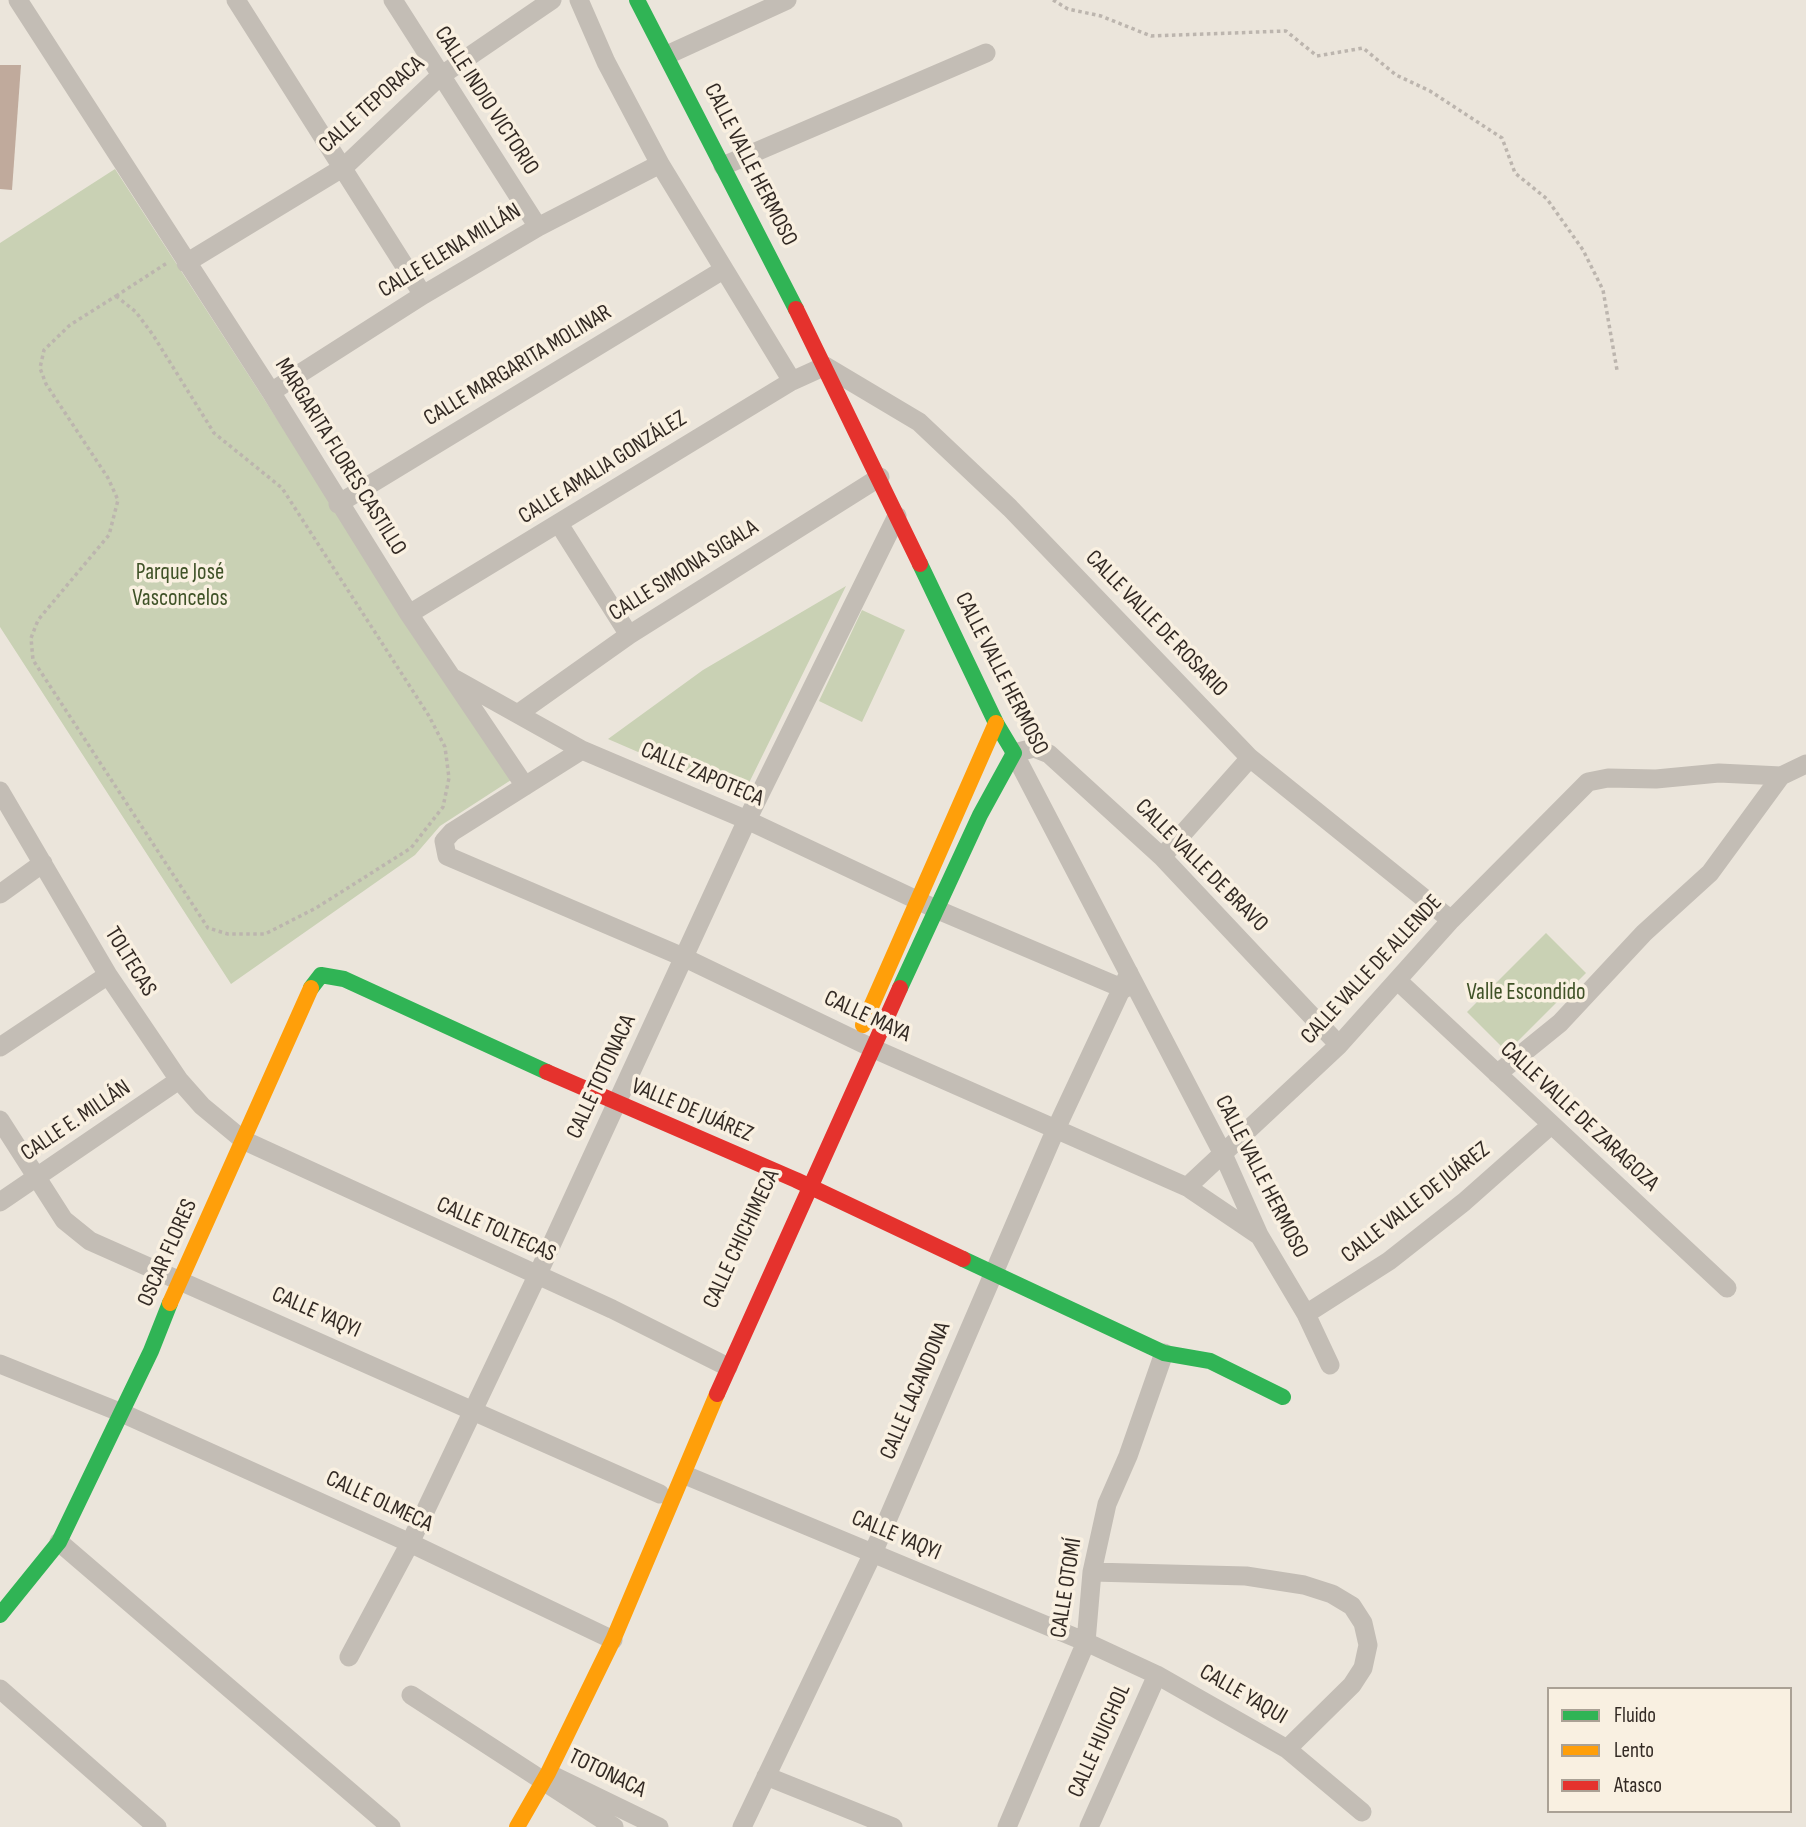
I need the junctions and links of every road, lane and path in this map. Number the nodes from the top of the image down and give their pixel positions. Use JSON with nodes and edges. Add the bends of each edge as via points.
{"nodes":[{"id":1,"x":6,"y":0,"type":"edge"},
{"id":2,"x":18,"y":0,"type":"edge"},
{"id":3,"x":236,"y":0,"type":"edge"},
{"id":4,"x":393,"y":0,"type":"edge"},
{"id":5,"x":552,"y":0,"type":"edge"},
{"id":6,"x":579,"y":0,"type":"edge"},
{"id":7,"x":637,"y":0,"type":"edge"},
{"id":8,"x":788,"y":0,"type":"edge"},
{"id":9,"x":1053,"y":0,"type":"edge"},
{"id":10,"x":0,"y":3,"type":"edge"},
{"id":11,"x":986,"y":53,"type":"dead end"},
{"id":12,"x":667,"y":55,"type":"junction"},
{"id":13,"x":439,"y":77,"type":"junction"},
{"id":14,"x":660,"y":164,"type":"junction"},
{"id":15,"x":723,"y":166,"type":"junction"},
{"id":16,"x":344,"y":167,"type":"junction"},
{"id":17,"x":538,"y":227,"type":"junction"},
{"id":18,"x":183,"y":258,"type":"junction"},
{"id":19,"x":723,"y":270,"type":"junction"},
{"id":20,"x":422,"y":295,"type":"junction"},
{"id":21,"x":116,"y":296,"type":"junction"},
{"id":22,"x":825,"y":366,"type":"junction"},
{"id":23,"x":1617,"y":370,"type":"dead end"},
{"id":24,"x":792,"y":381,"type":"junction"},
{"id":25,"x":271,"y":391,"type":"junction"},
{"id":26,"x":880,"y":477,"type":"junction"},
{"id":27,"x":338,"y":505,"type":"junction"},
{"id":28,"x":897,"y":516,"type":"junction"},
{"id":29,"x":559,"y":524,"type":"junction"},
{"id":30,"x":409,"y":614,"type":"junction"},
{"id":31,"x":629,"y":635,"type":"junction"},
{"id":32,"x":452,"y":677,"type":"junction"},
{"id":33,"x":519,"y":713,"type":"junction"},
{"id":34,"x":996,"y":723,"type":"junction"},
{"id":35,"x":582,"y":750,"type":"junction"},
{"id":36,"x":1014,"y":753,"type":"junction"},
{"id":37,"x":1250,"y":758,"type":"junction"},
{"id":38,"x":1806,"y":764,"type":"edge"},
{"id":39,"x":1781,"y":776,"type":"junction"},
{"id":40,"x":525,"y":786,"type":"junction"},
{"id":41,"x":0,"y":791,"type":"edge"},
{"id":42,"x":747,"y":820,"type":"junction"},
{"id":43,"x":1162,"y":858,"type":"junction"},
{"id":44,"x":43,"y":863,"type":"junction"},
{"id":45,"x":0,"y":894,"type":"edge"},
{"id":46,"x":916,"y":899,"type":"junction"},
{"id":47,"x":938,"y":910,"type":"junction"},
{"id":48,"x":1451,"y":920,"type":"junction"},
{"id":49,"x":683,"y":957,"type":"junction"},
{"id":50,"x":107,"y":975,"type":"junction"},
{"id":51,"x":315,"y":980,"type":"joint"},
{"id":52,"x":1126,"y":981,"type":"junction"},
{"id":53,"x":1398,"y":981,"type":"junction"},
{"id":54,"x":1339,"y":1045,"type":"junction"},
{"id":55,"x":861,"y":1046,"type":"junction"},
{"id":56,"x":0,"y":1047,"type":"edge"},
{"id":57,"x":1497,"y":1074,"type":"junction"},
{"id":58,"x":179,"y":1080,"type":"junction"},
{"id":59,"x":617,"y":1104,"type":"junction"},
{"id":60,"x":0,"y":1120,"type":"edge"},
{"id":61,"x":821,"y":1121,"type":"dead end"},
{"id":62,"x":1551,"y":1125,"type":"junction"},
{"id":63,"x":1055,"y":1130,"type":"junction"},
{"id":64,"x":243,"y":1140,"type":"junction"},
{"id":65,"x":1223,"y":1154,"type":"junction"},
{"id":66,"x":37,"y":1178,"type":"junction"},
{"id":67,"x":796,"y":1180,"type":"junction"},
{"id":68,"x":1187,"y":1187,"type":"junction"},
{"id":69,"x":811,"y":1188,"type":"junction"},
{"id":70,"x":0,"y":1202,"type":"edge"},
{"id":71,"x":779,"y":1216,"type":"dead end"},
{"id":72,"x":1259,"y":1235,"type":"junction"},
{"id":73,"x":993,"y":1272,"type":"junction"},
{"id":74,"x":537,"y":1276,"type":"junction"},
{"id":75,"x":180,"y":1279,"type":"junction"},
{"id":76,"x":1727,"y":1288,"type":"dead end"},
{"id":77,"x":1306,"y":1314,"type":"junction"},
{"id":78,"x":1164,"y":1353,"type":"junction"},
{"id":79,"x":716,"y":1360,"type":"junction"},
{"id":80,"x":0,"y":1364,"type":"edge"},
{"id":81,"x":1330,"y":1365,"type":"dead end"},
{"id":82,"x":1283,"y":1397,"type":"dead end"},
{"id":83,"x":693,"y":1407,"type":"dead end"},
{"id":84,"x":472,"y":1411,"type":"junction"},
{"id":85,"x":122,"y":1413,"type":"junction"},
{"id":86,"x":685,"y":1475,"type":"junction"},
{"id":87,"x":660,"y":1494,"type":"junction"},
{"id":88,"x":59,"y":1542,"type":"junction"},
{"id":89,"x":410,"y":1543,"type":"junction"},
{"id":90,"x":873,"y":1553,"type":"junction"},
{"id":91,"x":1092,"y":1572,"type":"junction"},
{"id":92,"x":0,"y":1615,"type":"edge"},
{"id":93,"x":606,"y":1637,"type":"junction"},
{"id":94,"x":1086,"y":1642,"type":"junction"},
{"id":95,"x":349,"y":1657,"type":"dead end"},
{"id":96,"x":1157,"y":1675,"type":"junction"},
{"id":97,"x":0,"y":1689,"type":"edge"},
{"id":98,"x":411,"y":1695,"type":"dead end"},
{"id":99,"x":1287,"y":1749,"type":"junction"},
{"id":100,"x":539,"y":1773,"type":"junction"},
{"id":101,"x":766,"y":1776,"type":"junction"},
{"id":102,"x":1362,"y":1812,"type":"dead end"},
{"id":103,"x":509,"y":1824,"type":"edge"},
{"id":104,"x":157,"y":1827,"type":"edge"},
{"id":105,"x":391,"y":1827,"type":"edge"},
{"id":106,"x":614,"y":1827,"type":"edge"},
{"id":107,"x":659,"y":1827,"type":"edge"},
{"id":108,"x":742,"y":1827,"type":"edge"},
{"id":109,"x":893,"y":1827,"type":"edge"},
{"id":110,"x":1007,"y":1827,"type":"edge"},
{"id":111,"x":1089,"y":1827,"type":"edge"}],
"edges":[{"from":1,"to":10,"type":"street"},
{"from":2,"to":18,"type":"street","name":"MARGARITA FLORES CASTILLO"},
{"from":3,"to":16,"type":"street"},
{"from":4,"to":13,"type":"street","name":"CALLE INDIO VICTORIO"},
{"from":5,"to":13,"type":"street","name":"CALLE TEPORACA"},
{"from":6,"to":14,"type":"street"},
{"from":7,"to":12,"type":"main road","name":"CALLE VALLE HERMOSO"},
{"from":8,"to":12,"type":"street"},
{"from":9,"to":23,"type":"path","via":[[1151,36],[1286,31],[1317,56],[1363,48],[1396,75],[1430,90],[1502,138],[1515,173],[1547,199],[1583,250],[1603,290]]},
{"from":11,"to":15,"type":"street"},
{"from":12,"to":15,"type":"main road","name":"CALLE VALLE HERMOSO"},
{"from":13,"to":16,"type":"street","name":"CALLE TEPORACA"},
{"from":13,"to":17,"type":"street","name":"CALLE INDIO VICTORIO"},
{"from":14,"to":17,"type":"street","name":"CALLE ELENA MILLÁN"},
{"from":14,"to":19,"type":"street"},
{"from":15,"to":22,"type":"main road","name":"CALLE VALLE HERMOSO"},
{"from":16,"to":18,"type":"street","name":"CALLE TEPORACA"},
{"from":16,"to":20,"type":"street"},
{"from":17,"to":20,"type":"street","name":"CALLE ELENA MILLÁN"},
{"from":18,"to":21,"type":"path"},
{"from":18,"to":25,"type":"street","name":"MARGARITA FLORES CASTILLO"},
{"from":19,"to":24,"type":"street"},
{"from":19,"to":27,"type":"street","name":"CALLE MARGARITA MOLINAR"},
{"from":20,"to":25,"type":"street","name":"CALLE ELENA MILLÁN"},
{"from":21,"to":21,"type":"path","via":[[70,325],[44,350],[40,368],[46,384],[118,500],[109,535],[38,620],[31,638],[33,660],[208,928],[228,934],[265,934],[411,848],[443,807],[449,778],[445,747],[282,488],[214,433],[153,335]]},
{"from":22,"to":24,"type":"street","name":"CALLE AMALIA GONZÁLEZ"},
{"from":22,"to":26,"type":"main road","name":"CALLE VALLE HERMOSO"},
{"from":22,"to":37,"type":"street","name":"CALLE VALLE DE ROSARIO","via":[[919,422],[1010,508]]},
{"from":24,"to":29,"type":"street","name":"CALLE AMALIA GONZÁLEZ"},
{"from":25,"to":27,"type":"street","name":"MARGARITA FLORES CASTILLO"},
{"from":26,"to":28,"type":"main road","name":"CALLE VALLE HERMOSO"},
{"from":26,"to":31,"type":"street","name":"CALLE SIMONA SIGALA"},
{"from":27,"to":30,"type":"street","name":"MARGARITA FLORES CASTILLO"},
{"from":28,"to":34,"type":"main road","name":"CALLE VALLE HERMOSO"},
{"from":28,"to":42,"type":"street","name":"CALLE TOTONACA"},
{"from":29,"to":30,"type":"street","name":"CALLE AMALIA GONZÁLEZ"},
{"from":29,"to":31,"type":"street"},
{"from":30,"to":32,"type":"street","name":"MARGARITA FLORES CASTILLO"},
{"from":31,"to":33,"type":"street","name":"CALLE SIMONA SIGALA"},
{"from":32,"to":33,"type":"street","name":"CALLE ZAPOTECA"},
{"from":32,"to":40,"type":"street","name":"MARGARITA FLORES CASTILLO"},
{"from":33,"to":35,"type":"street","name":"CALLE ZAPOTECA"},
{"from":34,"to":36,"type":"main road","name":"CALLE VALLE HERMOSO"},
{"from":34,"to":46,"type":"main road","name":"CALLE CHICHIMECA"},
{"from":35,"to":40,"type":"street"},
{"from":35,"to":42,"type":"street","name":"CALLE ZAPOTECA"},
{"from":36,"to":43,"type":"street","name":"CALLE VALLE DE BRAVO","via":[[1034,748],[1049,754]]},
{"from":36,"to":47,"type":"main road","name":"CALLE CHICHIMECA","via":[[980,815]]},
{"from":36,"to":52,"type":"street","name":"CALLE VALLE HERMOSO"},
{"from":37,"to":43,"type":"street"},
{"from":37,"to":48,"type":"street","name":"CALLE VALLE DE ROSARIO"},
{"from":38,"to":39,"type":"street"},
{"from":39,"to":48,"type":"street","name":"CALLE VALLE DE ALLENDE","via":[[1719,773],[1588,782]]},
{"from":39,"to":57,"type":"street","via":[[1710,873],[1644,933],[1560,1023]]},
{"from":40,"to":49,"type":"street","name":"CALLE MAYA","via":[[452,832],[444,841],[447,856]]},
{"from":41,"to":44,"type":"street","name":"TOLTECAS"},
{"from":42,"to":46,"type":"street","name":"CALLE ZAPOTECA"},
{"from":42,"to":49,"type":"street","name":"CALLE TOTONACA"},
{"from":43,"to":54,"type":"street","name":"CALLE VALLE DE BRAVO"},
{"from":44,"to":45,"type":"street"},
{"from":44,"to":50,"type":"street","name":"TOLTECAS"},
{"from":46,"to":47,"type":"street","name":"CALLE ZAPOTECA"},
{"from":46,"to":55,"type":"main road","name":"CALLE CHICHIMECA"},
{"from":47,"to":52,"type":"street","name":"CALLE ZAPOTECA"},
{"from":47,"to":55,"type":"main road","name":"CALLE CHICHIMECA"},
{"from":48,"to":53,"type":"street","name":"CALLE VALLE DE ALLENDE"},
{"from":49,"to":55,"type":"street","name":"CALLE MAYA"},
{"from":49,"to":59,"type":"street","name":"CALLE TOTONACA"},
{"from":50,"to":56,"type":"street"},
{"from":50,"to":58,"type":"street","name":"TOLTECAS"},
{"from":51,"to":59,"type":"main road","name":"VALLE DE JUÁREZ","via":[[328,974],[344,979]]},
{"from":51,"to":64,"type":"main road","name":"OSCAR FLORES"},
{"from":52,"to":63,"type":"street","name":"CALLE LACANDONA"},
{"from":52,"to":65,"type":"street","name":"CALLE VALLE HERMOSO"},
{"from":53,"to":54,"type":"street","name":"CALLE VALLE DE ALLENDE"},
{"from":53,"to":57,"type":"street","name":"CALLE VALLE DE ZARAGOZA"},
{"from":54,"to":65,"type":"street","name":"CALLE VALLE DE ALLENDE"},
{"from":55,"to":63,"type":"street","name":"CALLE MAYA"},
{"from":55,"to":69,"type":"main road","name":"CALLE CHICHIMECA"},
{"from":57,"to":62,"type":"street","name":"CALLE VALLE DE ZARAGOZA"},
{"from":58,"to":64,"type":"street","name":"TOLTECAS"},
{"from":58,"to":66,"type":"street","name":"CALLE E. MILLÁN"},
{"from":59,"to":67,"type":"main road","name":"VALLE DE JUÁREZ"},
{"from":59,"to":74,"type":"street","name":"CALLE TOTONACA"},
{"from":60,"to":66,"type":"street","name":"CALLE YAQYI"},
{"from":61,"to":67,"type":"main road","name":"CALLE CHICHIMECA"},
{"from":62,"to":76,"type":"street","name":"CALLE VALLE DE ZARAGOZA"},
{"from":62,"to":77,"type":"street","name":"CALLE VALLE DE JUÁREZ","via":[[1464,1202]]},
{"from":63,"to":68,"type":"street","name":"CALLE MAYA"},
{"from":63,"to":73,"type":"street","name":"CALLE LACANDONA"},
{"from":64,"to":74,"type":"street","name":"CALLE TOLTECAS"},
{"from":64,"to":75,"type":"main road","name":"OSCAR FLORES"},
{"from":65,"to":68,"type":"street","name":"CALLE VALLE DE ALLENDE"},
{"from":65,"to":72,"type":"street","name":"CALLE VALLE HERMOSO"},
{"from":66,"to":70,"type":"street","name":"CALLE E. MILLÁN"},
{"from":66,"to":75,"type":"street","name":"CALLE YAQYI","via":[[76,1233]]},
{"from":67,"to":69,"type":"main road","name":"VALLE DE JUÁREZ"},
{"from":67,"to":71,"type":"main road","name":"CALLE CHICHIMECA"},
{"from":68,"to":72,"type":"street","name":"CALLE MAYA"},
{"from":69,"to":73,"type":"main road","name":"VALLE DE JUÁREZ"},
{"from":69,"to":79,"type":"main road","name":"CALLE CHICHIMECA"},
{"from":72,"to":77,"type":"street","name":"CALLE VALLE HERMOSO"},
{"from":73,"to":78,"type":"main road","name":"VALLE DE JUÁREZ"},
{"from":73,"to":90,"type":"street","name":"CALLE LACANDONA"},
{"from":74,"to":79,"type":"street","name":"CALLE TOLTECAS"},
{"from":74,"to":84,"type":"street","name":"CALLE TOTONACA"},
{"from":75,"to":84,"type":"street","name":"CALLE YAQYI"},
{"from":75,"to":85,"type":"main road","name":"OSCAR FLORES"},
{"from":77,"to":81,"type":"street","name":"CALLE VALLE HERMOSO"},
{"from":78,"to":82,"type":"main road","name":"VALLE DE JUÁREZ","via":[[1210,1361]]},
{"from":78,"to":91,"type":"street","name":"CALLE OTOMÍ","via":[[1107,1504]]},
{"from":79,"to":86,"type":"main road","name":"CALLE CHICHIMECA"},
{"from":80,"to":85,"type":"street","name":"CALLE OLMECA"},
{"from":83,"to":87,"type":"main road","name":"CALLE CHICHIMECA"},
{"from":84,"to":87,"type":"street","name":"CALLE YAQYI"},
{"from":84,"to":89,"type":"street","name":"CALLE TOTONACA"},
{"from":85,"to":88,"type":"main road","name":"OSCAR FLORES"},
{"from":85,"to":89,"type":"street","name":"CALLE OLMECA"},
{"from":86,"to":90,"type":"street","name":"CALLE YAQYI"},
{"from":86,"to":93,"type":"main road","name":"CALLE CHICHIMECA"},
{"from":87,"to":93,"type":"main road","name":"CALLE CHICHIMECA"},
{"from":88,"to":92,"type":"main road","name":"OSCAR FLORES"},
{"from":88,"to":105,"type":"street"},
{"from":89,"to":93,"type":"street","name":"CALLE OLMECA"},
{"from":89,"to":95,"type":"street","name":"CALLE TOTONACA"},
{"from":90,"to":94,"type":"street","name":"CALLE YAQYI"},
{"from":90,"to":101,"type":"street","name":"CALLE LACANDONA"},
{"from":91,"to":94,"type":"street","name":"CALLE OTOMÍ"},
{"from":91,"to":99,"type":"street","via":[[1247,1576],[1304,1585],[1352,1606],[1363,1622],[1368,1645],[1363,1668],[1352,1685]]},
{"from":93,"to":100,"type":"main road","name":"CALLE CHICHIMECA"},
{"from":94,"to":96,"type":"street","name":"CALLE YAQUI"},
{"from":94,"to":110,"type":"street","name":"CALLE OTOMÍ"},
{"from":96,"to":99,"type":"street","name":"CALLE YAQUI"},
{"from":96,"to":111,"type":"street","name":"CALLE HUICHOL"},
{"from":97,"to":104,"type":"street"},
{"from":98,"to":100,"type":"street"},
{"from":99,"to":102,"type":"street","name":"CALLE YAQUI"},
{"from":100,"to":103,"type":"main road","name":"CALLE CHICHIMECA"},
{"from":100,"to":106,"type":"street"},
{"from":100,"to":107,"type":"street","name":"TOTONACA"},
{"from":101,"to":108,"type":"street","name":"CALLE LACANDONA"},
{"from":101,"to":109,"type":"street"}]}
